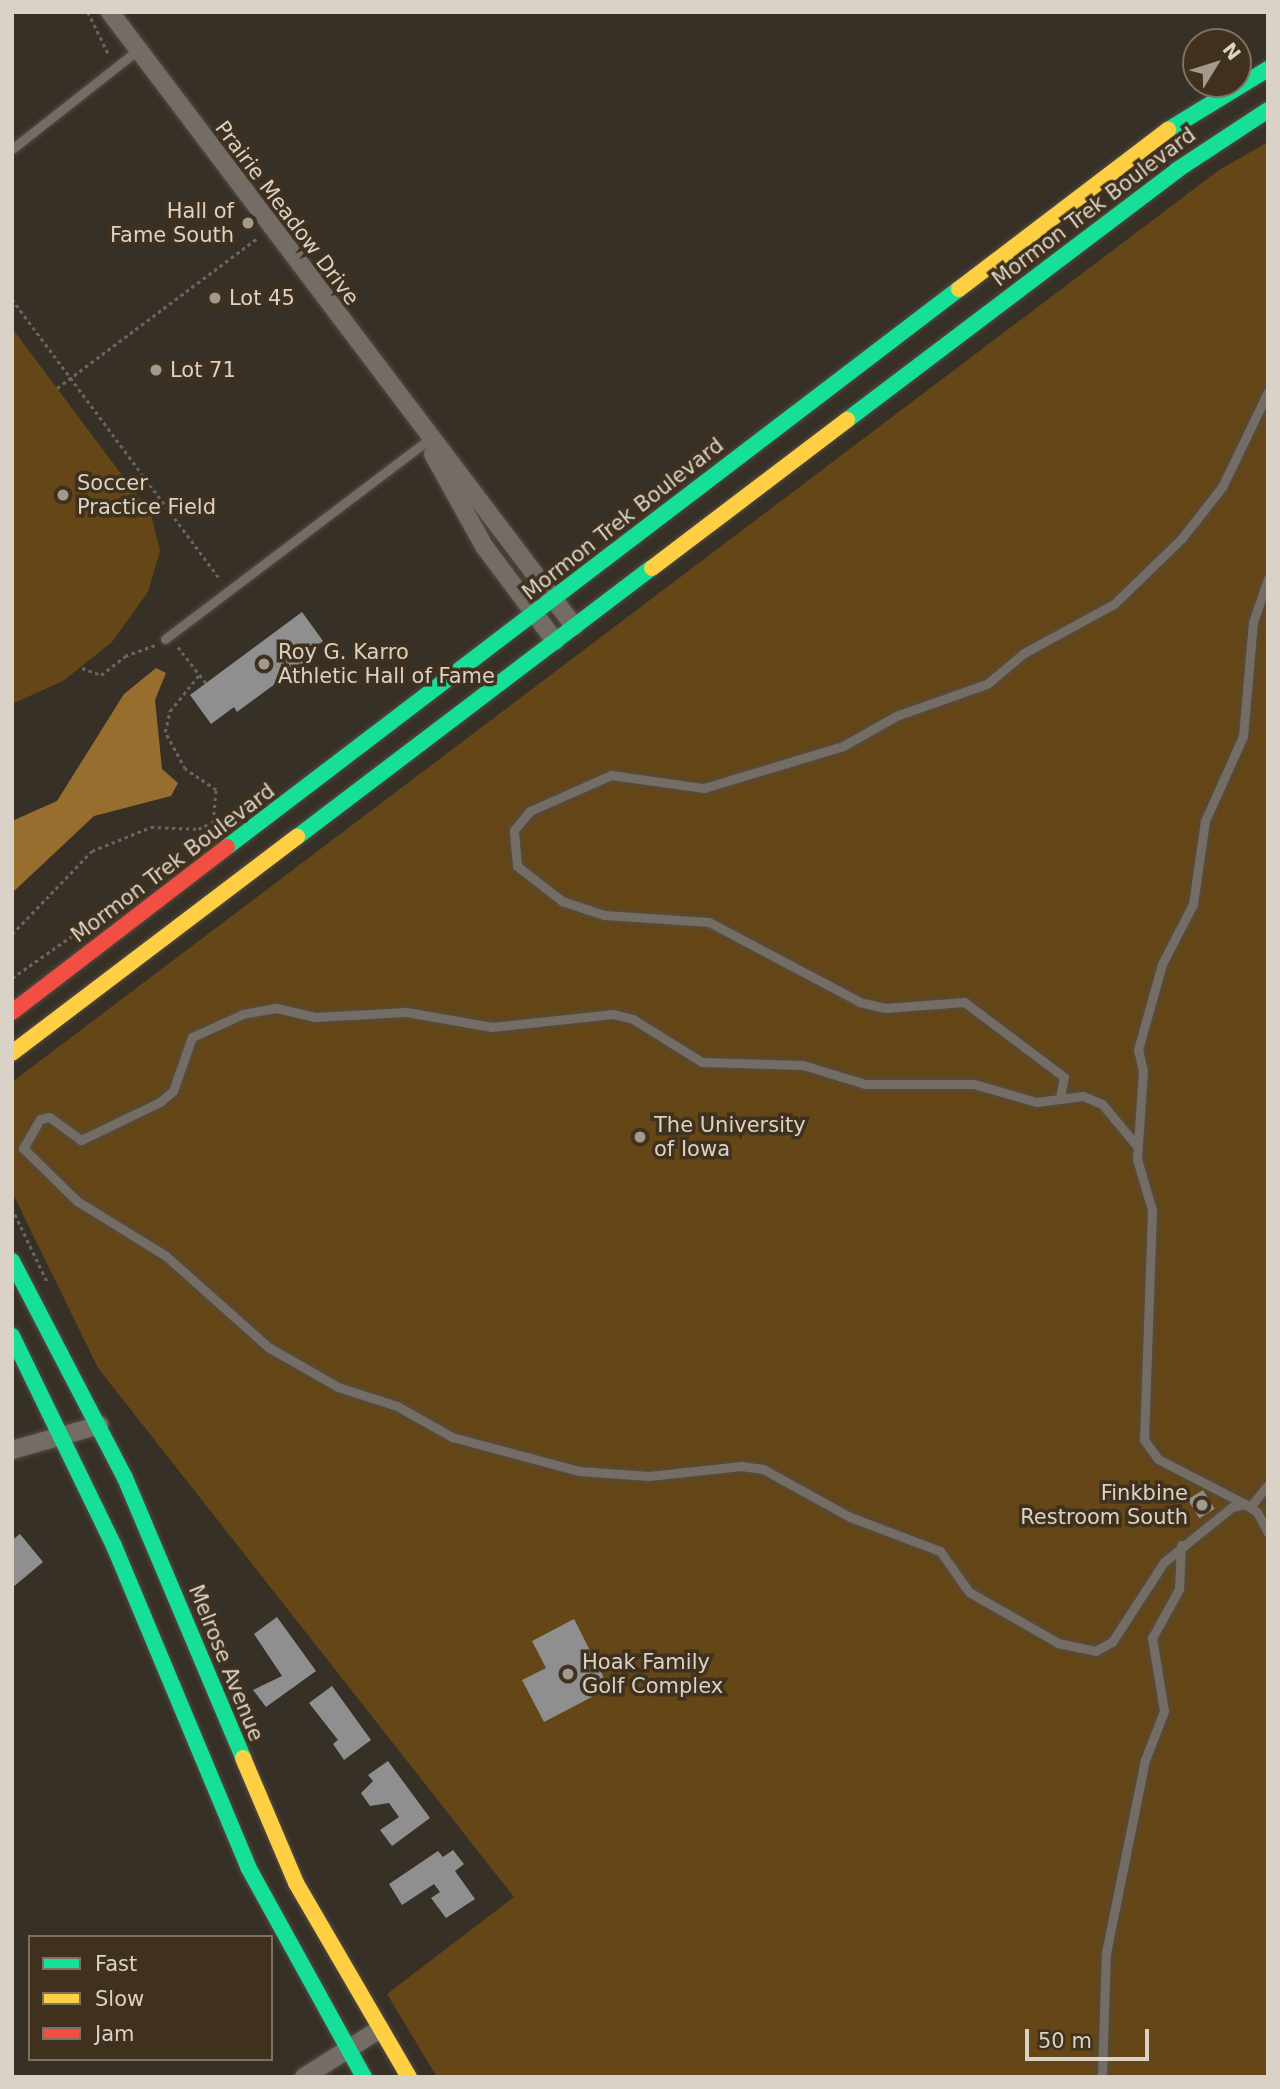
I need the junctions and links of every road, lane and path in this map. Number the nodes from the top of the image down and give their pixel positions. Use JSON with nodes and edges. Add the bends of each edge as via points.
{"nodes":[{"id":1,"x":88,"y":12,"type":"edge"},
{"id":2,"x":110,"y":12,"type":"edge"},
{"id":3,"x":138,"y":50,"type":"junction"},
{"id":4,"x":116,"y":68,"type":"junction"},
{"id":5,"x":1268,"y":69,"type":"edge"},
{"id":6,"x":1268,"y":110,"type":"edge"},
{"id":7,"x":12,"y":149,"type":"edge"},
{"id":8,"x":271,"y":228,"type":"junction"},
{"id":9,"x":12,"y":299,"type":"edge"},
{"id":10,"x":71,"y":379,"type":"junction"},
{"id":11,"x":57,"y":388,"type":"dead end"},
{"id":12,"x":1268,"y":392,"type":"edge"},
{"id":13,"x":427,"y":441,"type":"junction"},
{"id":14,"x":1268,"y":579,"type":"edge"},
{"id":15,"x":229,"y":591,"type":"junction"},
{"id":16,"x":553,"y":600,"type":"junction"},
{"id":17,"x":534,"y":614,"type":"junction"},
{"id":18,"x":574,"y":626,"type":"junction"},
{"id":19,"x":167,"y":638,"type":"junction"},
{"id":20,"x":555,"y":640,"type":"junction"},
{"id":21,"x":82,"y":668,"type":"dead end"},
{"id":22,"x":200,"y":675,"type":"junction"},
{"id":23,"x":206,"y":683,"type":"dead end"},
{"id":24,"x":12,"y":934,"type":"edge"},
{"id":25,"x":12,"y":1012,"type":"edge"},
{"id":26,"x":12,"y":1053,"type":"edge"},
{"id":27,"x":1052,"y":1102,"type":"junction"},
{"id":28,"x":1137,"y":1146,"type":"junction"},
{"id":29,"x":12,"y":1208,"type":"edge"},
{"id":30,"x":12,"y":1261,"type":"edge"},
{"id":31,"x":53,"y":1294,"type":"dead end"},
{"id":32,"x":12,"y":1336,"type":"edge"},
{"id":33,"x":100,"y":1425,"type":"junction"},
{"id":34,"x":64,"y":1437,"type":"junction"},
{"id":35,"x":12,"y":1450,"type":"edge"},
{"id":36,"x":1268,"y":1485,"type":"edge"},
{"id":37,"x":1247,"y":1506,"type":"junction"},
{"id":38,"x":1268,"y":1533,"type":"edge"},
{"id":39,"x":1181,"y":1545,"type":"junction"},
{"id":40,"x":380,"y":2029,"type":"junction"},
{"id":41,"x":347,"y":2049,"type":"junction"},
{"id":42,"x":304,"y":2077,"type":"edge"},
{"id":43,"x":364,"y":2077,"type":"edge"},
{"id":44,"x":409,"y":2077,"type":"edge"},
{"id":45,"x":1102,"y":2077,"type":"edge"}],
"edges":[{"from":1,"to":4,"type":"path"},
{"from":2,"to":3,"type":"street","name":"Prairie Meadow Drive"},
{"from":3,"to":4,"type":"lane"},
{"from":3,"to":8,"type":"street","name":"Prairie Meadow Drive"},
{"from":4,"to":7,"type":"lane"},
{"from":5,"to":16,"type":"main road","name":"Mormon Trek Boulevard","via":[[1164,132]]},
{"from":6,"to":18,"type":"main road","name":"Mormon Trek Boulevard","via":[[1187,163]]},
{"from":8,"to":10,"type":"path"},
{"from":8,"to":13,"type":"street","name":"Prairie Meadow Drive"},
{"from":9,"to":10,"type":"path"},
{"from":10,"to":11,"type":"path"},
{"from":10,"to":15,"type":"path"},
{"from":12,"to":27,"type":"lane","via":[[1227,478],[1182,538],[1114,604],[1024,653],[987,684],[896,716],[843,746],[704,788],[611,775],[530,811],[514,830],[517,866],[576,907],[709,922],[860,1002],[885,1007],[964,1002],[1064,1077],[1063,1095]]},
{"from":13,"to":15,"type":"lane"},
{"from":13,"to":16,"type":"street","name":"Prairie Meadow Drive"},
{"from":13,"to":17,"type":"street","name":"Prairie Meadow Drive","via":[[467,519]]},
{"from":14,"to":28,"type":"lane","via":[[1252,622],[1243,736],[1198,844],[1185,928],[1162,964],[1140,1032]]},
{"from":15,"to":19,"type":"lane"},
{"from":16,"to":17,"type":"main road","name":"Mormon Trek Boulevard"},
{"from":16,"to":18,"type":"street","name":"Prairie Meadow Drive"},
{"from":17,"to":20,"type":"street","name":"Prairie Meadow Drive"},
{"from":17,"to":25,"type":"main road","name":"Mormon Trek Boulevard"},
{"from":18,"to":20,"type":"main road","name":"Mormon Trek Boulevard"},
{"from":19,"to":21,"type":"path","via":[[144,654],[125,656],[101,675]]},
{"from":19,"to":22,"type":"path"},
{"from":20,"to":26,"type":"main road","name":"Mormon Trek Boulevard"},
{"from":22,"to":23,"type":"path"},
{"from":22,"to":24,"type":"path","via":[[170,711],[165,732],[185,769],[215,790],[212,822],[198,829],[151,827],[93,851]]},
{"from":27,"to":28,"type":"lane","via":[[1069,1094],[1102,1104]]},
{"from":27,"to":39,"type":"lane","via":[[974,1084],[865,1084],[803,1065],[702,1062],[634,1019],[613,1014],[492,1027],[406,1012],[315,1017],[276,1008],[192,1037],[173,1091],[160,1102],[81,1140],[49,1117],[40,1119],[23,1148],[77,1202],[166,1256],[268,1347],[338,1387],[397,1406],[452,1437],[617,1476],[763,1469],[850,1517],[940,1551],[969,1592],[1080,1650],[1112,1642]]},
{"from":28,"to":37,"type":"lane","via":[[1152,1210],[1144,1440],[1157,1459]]},
{"from":29,"to":31,"type":"path"},
{"from":30,"to":33,"type":"main road","name":"Melrose Avenue"},
{"from":32,"to":34,"type":"main road"},
{"from":33,"to":34,"type":"street"},
{"from":33,"to":40,"type":"main road","name":"Melrose Avenue","via":[[296,1883]]},
{"from":34,"to":35,"type":"street"},
{"from":34,"to":41,"type":"main road","via":[[248,1867]]},
{"from":36,"to":37,"type":"lane"},
{"from":37,"to":38,"type":"lane"},
{"from":37,"to":39,"type":"lane"},
{"from":39,"to":45,"type":"lane","via":[[1179,1589],[1152,1638],[1164,1711],[1145,1760],[1106,1953]]},
{"from":40,"to":41,"type":"street"},
{"from":40,"to":44,"type":"main road","name":"Melrose Avenue"},
{"from":41,"to":42,"type":"street"},
{"from":41,"to":43,"type":"main road"}]}
